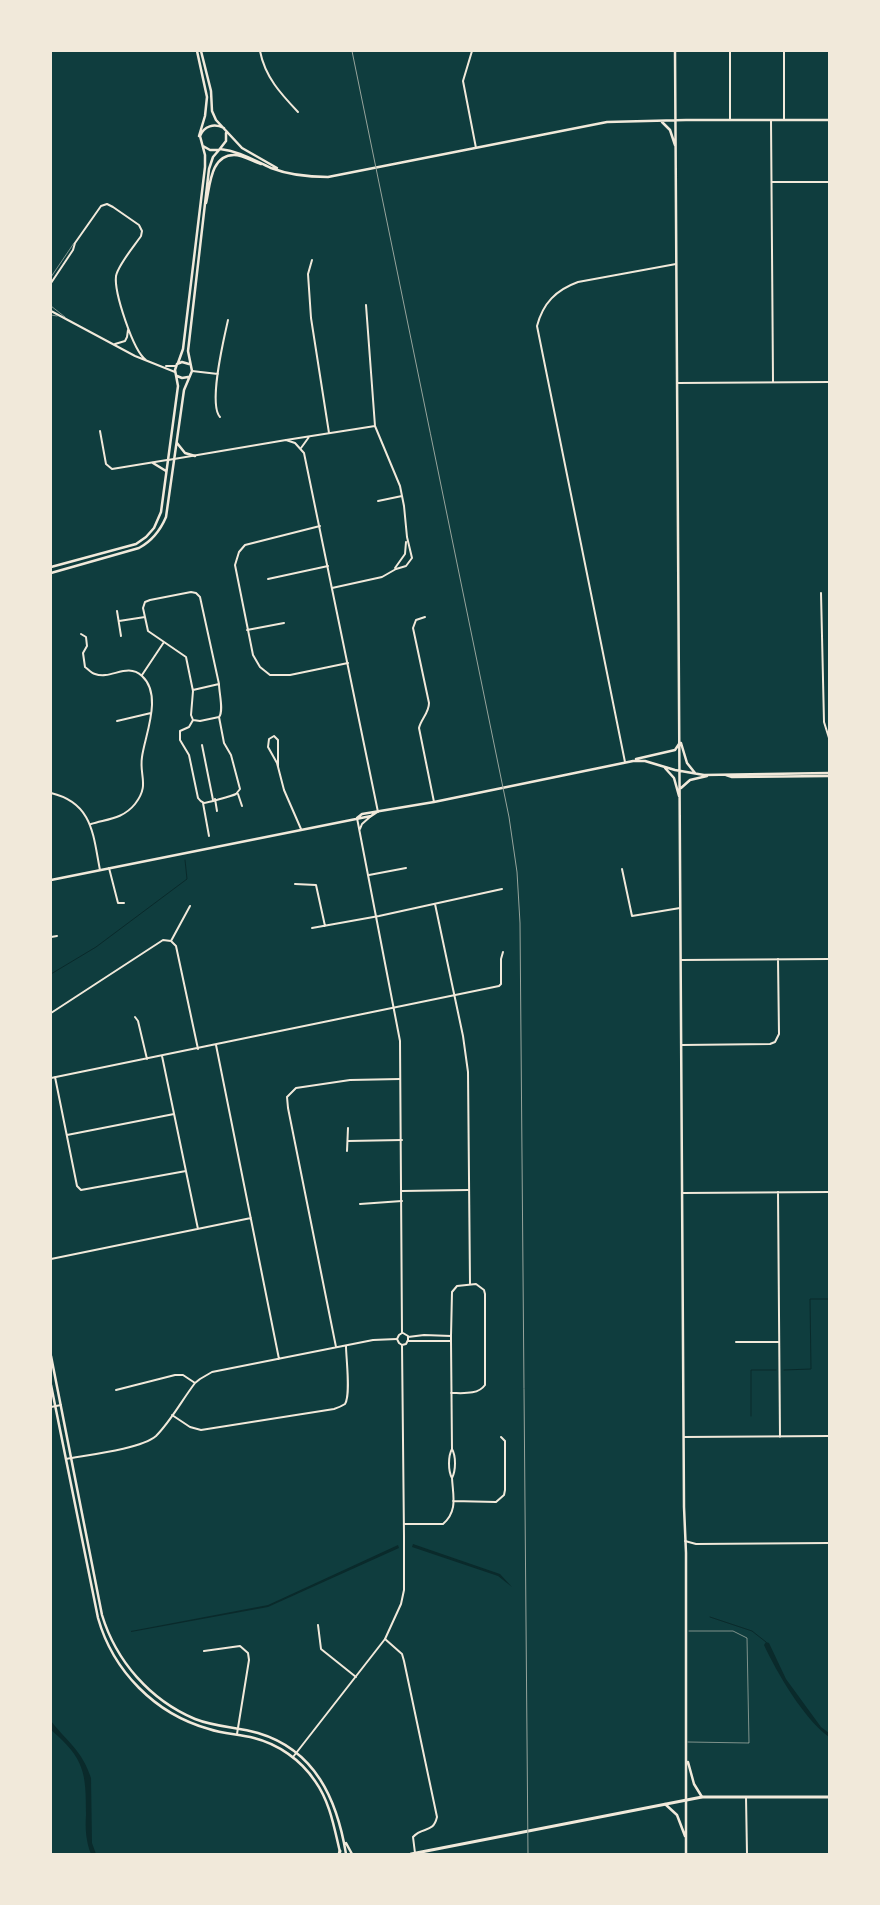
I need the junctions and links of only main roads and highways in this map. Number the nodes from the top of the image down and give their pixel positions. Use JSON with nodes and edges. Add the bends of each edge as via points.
{"nodes":[{"id":1,"x":197,"y":51,"type":"edge"},
{"id":2,"x":201,"y":51,"type":"edge"},
{"id":3,"x":675,"y":51,"type":"edge"},
{"id":4,"x":676,"y":120,"type":"junction"},
{"id":5,"x":829,"y":120,"type":"edge"},
{"id":6,"x":660,"y":121,"type":"junction"},
{"id":7,"x":225,"y":129,"type":"junction"},
{"id":8,"x":201,"y":141,"type":"junction"},
{"id":9,"x":676,"y":148,"type":"junction"},
{"id":10,"x":220,"y":149,"type":"junction"},
{"id":11,"x":272,"y":168,"type":"junction"},
{"id":12,"x":287,"y":173,"type":"junction"},
{"id":13,"x":204,"y":215,"type":"junction"},
{"id":14,"x":176,"y":365,"type":"junction"},
{"id":15,"x":191,"y":371,"type":"junction"},
{"id":16,"x":175,"y":373,"type":"junction"},
{"id":17,"x":177,"y":442,"type":"junction"},
{"id":18,"x":195,"y":456,"type":"road end"},
{"id":19,"x":153,"y":463,"type":"road end"},
{"id":20,"x":166,"y":471,"type":"junction"},
{"id":21,"x":51,"y":567,"type":"edge"},
{"id":22,"x":51,"y":573,"type":"edge"},
{"id":23,"x":680,"y":736,"type":"junction"},
{"id":24,"x":680,"y":742,"type":"junction"},
{"id":25,"x":632,"y":760,"type":"junction"},
{"id":26,"x":660,"y":765,"type":"junction"},
{"id":27,"x":680,"y":771,"type":"junction"},
{"id":28,"x":829,"y":773,"type":"edge"},
{"id":29,"x":696,"y":774,"type":"junction"},
{"id":30,"x":713,"y":775,"type":"junction"},
{"id":31,"x":724,"y":775,"type":"junction"},
{"id":32,"x":829,"y":776,"type":"edge"},
{"id":33,"x":680,"y":794,"type":"junction"},
{"id":34,"x":680,"y":807,"type":"junction"},
{"id":35,"x":378,"y":812,"type":"junction"},
{"id":36,"x":357,"y":818,"type":"junction"},
{"id":37,"x":51,"y":880,"type":"edge"},
{"id":38,"x":51,"y":1356,"type":"edge"},
{"id":39,"x":51,"y":1385,"type":"edge"},
{"id":40,"x":150,"y":1691,"type":"junction"},
{"id":41,"x":146,"y":1695,"type":"junction"},
{"id":42,"x":686,"y":1758,"type":"junction"},
{"id":43,"x":702,"y":1797,"type":"junction"},
{"id":44,"x":829,"y":1797,"type":"edge"},
{"id":45,"x":687,"y":1800,"type":"junction"},
{"id":46,"x":665,"y":1804,"type":"junction"},
{"id":47,"x":339,"y":1819,"type":"junction"},
{"id":48,"x":333,"y":1820,"type":"junction"},
{"id":49,"x":343,"y":1834,"type":"junction"},
{"id":50,"x":686,"y":1840,"type":"junction"},
{"id":51,"x":340,"y":1853,"type":"edge"},
{"id":52,"x":413,"y":1853,"type":"edge"},
{"id":53,"x":346,"y":1854,"type":"edge"},
{"id":54,"x":352,"y":1854,"type":"edge"},
{"id":55,"x":686,"y":1854,"type":"edge"}],
"edges":[{"from":1,"to":8,"type":"main road","via":[[207,97],[199,133]]},
{"from":2,"to":7,"type":"main road","via":[[213,114]]},
{"from":3,"to":4,"type":"main road"},
{"from":4,"to":5,"type":"main road"},
{"from":4,"to":6,"type":"main road"},
{"from":4,"to":9,"type":"main road"},
{"from":6,"to":9,"type":"main road","via":[[670,130]]},
{"from":6,"to":12,"type":"main road","via":[[599,123],[328,177]]},
{"from":7,"to":8,"type":"main road","via":[[216,125],[208,127],[202,132]]},
{"from":7,"to":10,"type":"main road","via":[[226,141]]},
{"from":7,"to":12,"type":"main road","via":[[242,148]]},
{"from":8,"to":10,"type":"main road","via":[[210,150]]},
{"from":8,"to":14,"type":"main road","via":[[205,167],[182,353]]},
{"from":9,"to":23,"type":"main road"},
{"from":10,"to":11,"type":"main road","via":[[238,152]]},
{"from":10,"to":13,"type":"main road","via":[[212,157],[210,165]]},
{"from":11,"to":12,"type":"main road"},
{"from":11,"to":13,"type":"main road","via":[[235,155],[221,159],[213,170]]},
{"from":13,"to":15,"type":"main road","via":[[188,351]]},
{"from":14,"to":15,"type":"main road","via":[[185,362]]},
{"from":14,"to":16,"type":"main road"},
{"from":15,"to":16,"type":"main road","via":[[182,378]]},
{"from":15,"to":17,"type":"main road","via":[[184,390]]},
{"from":16,"to":20,"type":"main road","via":[[178,386]]},
{"from":17,"to":18,"type":"main road","via":[[182,451]]},
{"from":17,"to":22,"type":"main road","via":[[166,517],[149,542],[128,552]]},
{"from":19,"to":20,"type":"main road"},
{"from":20,"to":21,"type":"main road","via":[[159,518],[146,537],[131,546]]},
{"from":23,"to":24,"type":"main road"},
{"from":23,"to":29,"type":"main road","via":[[687,763]]},
{"from":24,"to":25,"type":"main road","via":[[675,750]]},
{"from":24,"to":27,"type":"main road"},
{"from":25,"to":26,"type":"main road"},
{"from":25,"to":35,"type":"main road"},
{"from":26,"to":27,"type":"main road"},
{"from":26,"to":34,"type":"main road","via":[[674,778]]},
{"from":27,"to":29,"type":"main road"},
{"from":27,"to":33,"type":"main road"},
{"from":28,"to":31,"type":"main road"},
{"from":29,"to":30,"type":"main road"},
{"from":30,"to":31,"type":"main road"},
{"from":30,"to":33,"type":"main road","via":[[686,782]]},
{"from":31,"to":32,"type":"main road"},
{"from":33,"to":34,"type":"main road"},
{"from":34,"to":42,"type":"main road"},
{"from":35,"to":36,"type":"main road"},
{"from":35,"to":36,"type":"main road"},
{"from":36,"to":37,"type":"main road"},
{"from":38,"to":40,"type":"main road","via":[[105,1625],[120,1656]]},
{"from":39,"to":41,"type":"main road","via":[[102,1632],[116,1660]]},
{"from":40,"to":41,"type":"main road"},
{"from":40,"to":47,"type":"main road","via":[[196,1719],[269,1737],[296,1753],[324,1784]]},
{"from":41,"to":48,"type":"main road","via":[[185,1721],[266,1742],[292,1757],[321,1790]]},
{"from":42,"to":43,"type":"main road"},
{"from":42,"to":45,"type":"main road"},
{"from":43,"to":44,"type":"highway"},
{"from":43,"to":45,"type":"highway"},
{"from":45,"to":46,"type":"highway"},
{"from":45,"to":50,"type":"main road"},
{"from":46,"to":50,"type":"main road","via":[[677,1815]]},
{"from":46,"to":52,"type":"highway"},
{"from":47,"to":48,"type":"main road"},
{"from":47,"to":49,"type":"main road"},
{"from":48,"to":51,"type":"main road"},
{"from":49,"to":53,"type":"main road"},
{"from":49,"to":54,"type":"main road"},
{"from":50,"to":55,"type":"main road"}]}
